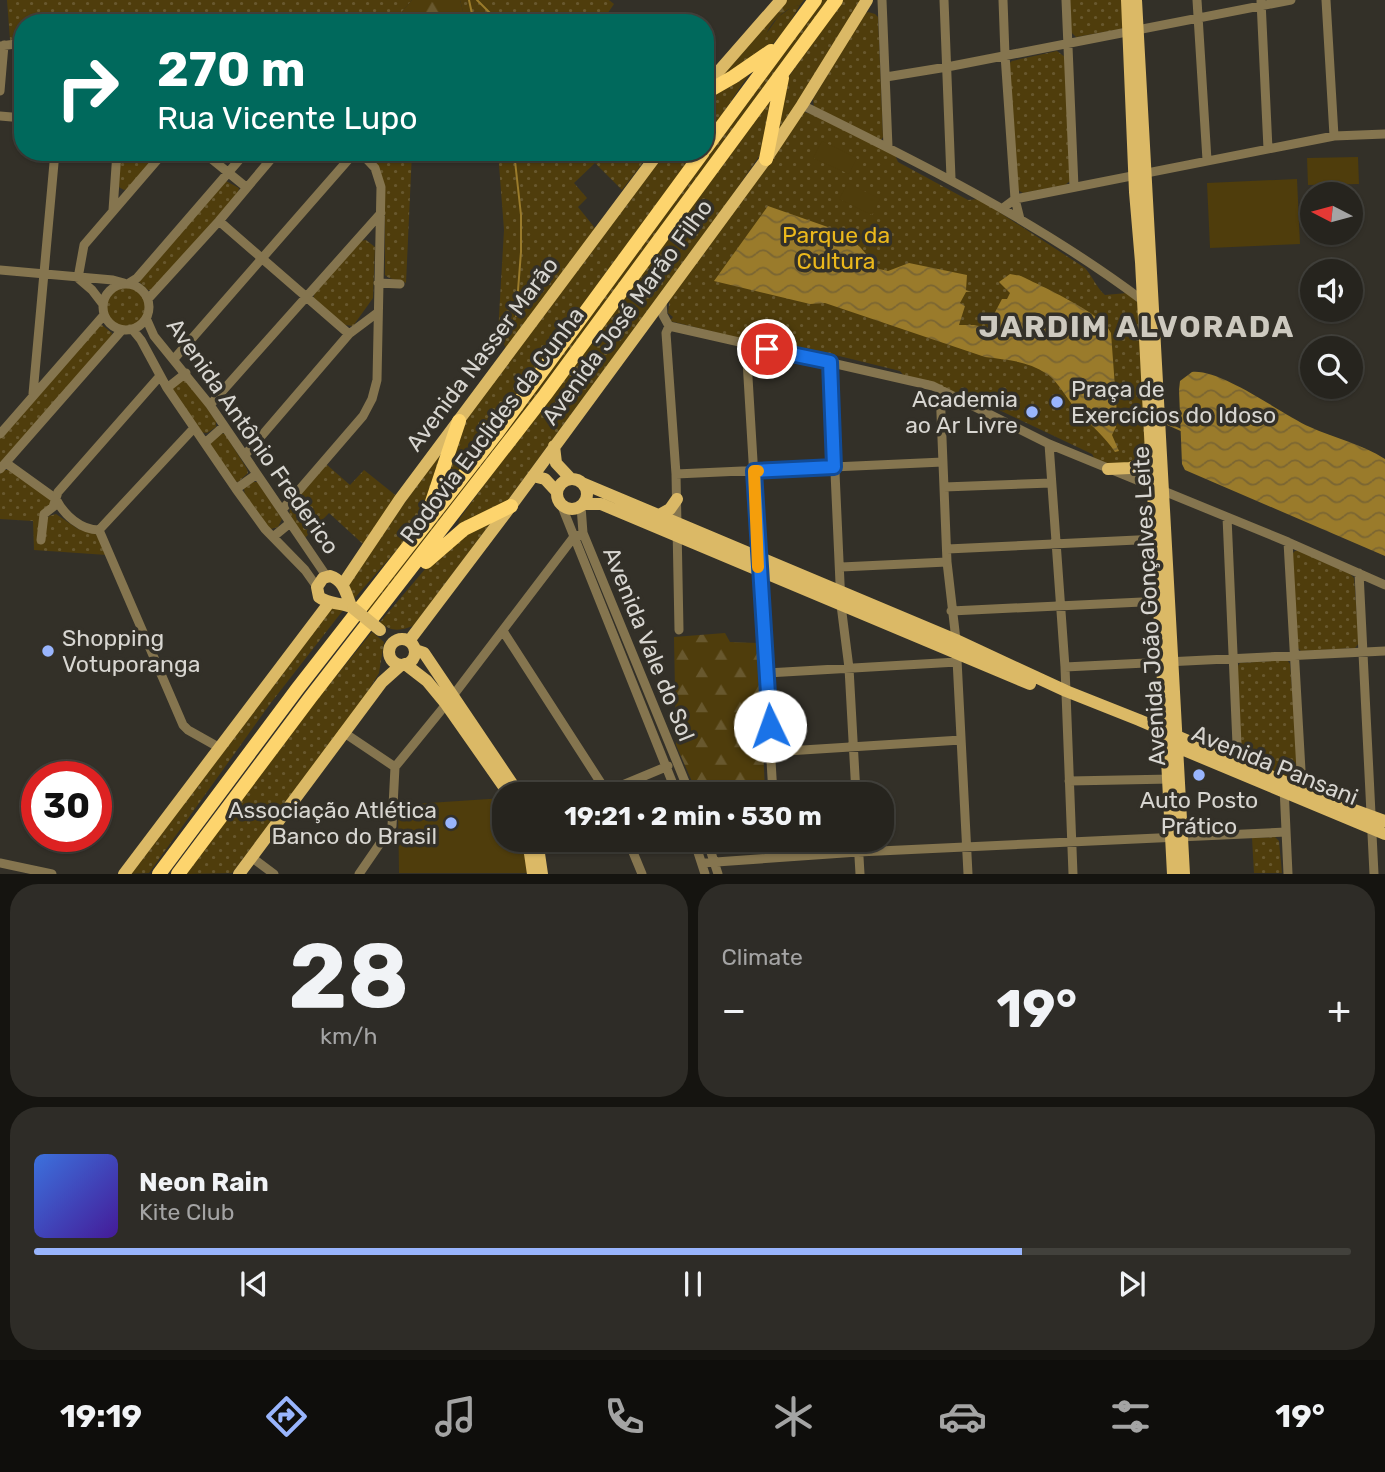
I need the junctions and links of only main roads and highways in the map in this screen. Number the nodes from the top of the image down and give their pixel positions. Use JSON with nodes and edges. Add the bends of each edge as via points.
{"nodes":[{"id":1,"x":781,"y":0,"type":"edge"},
{"id":2,"x":815,"y":0,"type":"edge"},
{"id":3,"x":836,"y":0,"type":"edge"},
{"id":4,"x":1127,"y":0,"type":"edge"},
{"id":5,"x":1136,"y":0,"type":"edge"},
{"id":6,"x":864,"y":4,"type":"edge"},
{"id":7,"x":1133,"y":31,"type":"junction"},
{"id":8,"x":786,"y":39,"type":"junction"},
{"id":9,"x":787,"y":64,"type":"junction"},
{"id":10,"x":714,"y":76,"type":"edge"},
{"id":11,"x":714,"y":88,"type":"edge"},
{"id":12,"x":714,"y":137,"type":"edge"},
{"id":13,"x":766,"y":159,"type":"junction"},
{"id":14,"x":652,"y":161,"type":"edge"},
{"id":15,"x":697,"y":161,"type":"edge"},
{"id":16,"x":1140,"y":192,"type":"junction"},
{"id":17,"x":459,"y":421,"type":"junction"},
{"id":18,"x":1150,"y":445,"type":"junction"},
{"id":19,"x":554,"y":446,"type":"junction"},
{"id":20,"x":1108,"y":469,"type":"road end"},
{"id":21,"x":533,"y":476,"type":"junction"},
{"id":22,"x":576,"y":481,"type":"junction"},
{"id":23,"x":1158,"y":489,"type":"junction"},
{"id":24,"x":559,"y":498,"type":"junction"},
{"id":25,"x":677,"y":499,"type":"road end"},
{"id":26,"x":582,"y":505,"type":"junction"},
{"id":27,"x":511,"y":506,"type":"junction"},
{"id":28,"x":661,"y":514,"type":"junction"},
{"id":29,"x":424,"y":528,"type":"junction"},
{"id":30,"x":758,"y":564,"type":"junction"},
{"id":31,"x":408,"y":575,"type":"junction"},
{"id":32,"x":342,"y":584,"type":"junction"},
{"id":33,"x":329,"y":603,"type":"junction"},
{"id":34,"x":352,"y":607,"type":"junction"},
{"id":35,"x":381,"y":631,"type":"junction"},
{"id":36,"x":408,"y":643,"type":"junction"},
{"id":37,"x":390,"y":653,"type":"junction"},
{"id":38,"x":403,"y":665,"type":"junction"},
{"id":39,"x":449,"y":701,"type":"junction"},
{"id":40,"x":1171,"y":739,"type":"junction"},
{"id":41,"x":492,"y":763,"type":"junction"},
{"id":42,"x":502,"y":782,"type":"edge"},
{"id":43,"x":509,"y":782,"type":"edge"},
{"id":44,"x":1284,"y":786,"type":"junction"},
{"id":45,"x":1385,"y":821,"type":"edge"},
{"id":46,"x":1371,"y":822,"type":"junction"},
{"id":47,"x":1385,"y":834,"type":"edge"},
{"id":48,"x":529,"y":852,"type":"edge"},
{"id":49,"x":539,"y":852,"type":"edge"},
{"id":50,"x":1179,"y":871,"type":"edge"},
{"id":51,"x":124,"y":873,"type":"edge"},
{"id":52,"x":159,"y":873,"type":"edge"},
{"id":53,"x":178,"y":873,"type":"edge"},
{"id":54,"x":239,"y":873,"type":"edge"},
{"id":55,"x":533,"y":873,"type":"edge"},
{"id":56,"x":542,"y":873,"type":"edge"}],
"edges":[{"from":1,"to":10,"type":"main road"},
{"from":2,"to":8,"type":"highway","name":"Rodovia Euclides da Cunha"},
{"from":3,"to":9,"type":"highway","name":"Rodovia Euclides da Cunha"},
{"from":4,"to":7,"type":"main road","name":"Avenida João Gonçalves Leite"},
{"from":5,"to":7,"type":"main road","name":"Avenida João Gonçalves Leite"},
{"from":6,"to":13,"type":"main road","name":"Avenida José Marão Filho"},
{"from":7,"to":16,"type":"main road","name":"Avenida João Gonçalves Leite"},
{"from":8,"to":11,"type":"highway"},
{"from":8,"to":12,"type":"highway","name":"Rodovia Euclides da Cunha"},
{"from":9,"to":13,"type":"highway","via":[[776,97]]},
{"from":9,"to":31,"type":"highway","name":"Rodovia Euclides da Cunha"},
{"from":13,"to":19,"type":"main road","name":"Avenida José Marão Filho"},
{"from":14,"to":17,"type":"main road","name":"Avenida Nasser Marão"},
{"from":15,"to":29,"type":"highway","name":"Rodovia Euclides da Cunha"},
{"from":16,"to":18,"type":"main road","name":"Avenida João Gonçalves Leite"},
{"from":16,"to":23,"type":"main road","name":"Avenida João Gonçalves Leite"},
{"from":17,"to":29,"type":"highway"},
{"from":17,"to":32,"type":"main road","name":"Avenida Nasser Marão"},
{"from":18,"to":20,"type":"main road","via":[[1140,464]]},
{"from":18,"to":23,"type":"main road","name":"Avenida João Gonçalves Leite"},
{"from":19,"to":21,"type":"main road","name":"Avenida José Marão Filho"},
{"from":19,"to":22,"type":"main road","via":[[556,463]]},
{"from":21,"to":24,"type":"main road","via":[[545,480]]},
{"from":21,"to":27,"type":"main road","name":"Avenida José Marão Filho"},
{"from":22,"to":24,"type":"main road","via":[[560,484]]},
{"from":22,"to":26,"type":"main road","via":[[587,495]]},
{"from":22,"to":28,"type":"main road"},
{"from":23,"to":40,"type":"main road","name":"Avenida João Gonçalves Leite"},
{"from":24,"to":26,"type":"main road","via":[[568,509]]},
{"from":25,"to":28,"type":"main road"},
{"from":26,"to":30,"type":"main road","via":[[601,504]]},
{"from":27,"to":31,"type":"highway","via":[[464,528]]},
{"from":27,"to":36,"type":"main road","name":"Avenida José Marão Filho"},
{"from":28,"to":30,"type":"main road"},
{"from":29,"to":52,"type":"highway","name":"Rodovia Euclides da Cunha"},
{"from":30,"to":40,"type":"main road","name":"Avenida Pansani"},
{"from":31,"to":53,"type":"highway","name":"Rodovia Euclides da Cunha"},
{"from":32,"to":33,"type":"main road","name":"Avenida Antônio Frederico","via":[[327,577],[317,587],[319,597]]},
{"from":32,"to":34,"type":"main road","name":"Avenida Antônio Frederico"},
{"from":33,"to":34,"type":"main road"},
{"from":33,"to":51,"type":"main road"},
{"from":34,"to":35,"type":"main road","name":"Avenida Antônio Frederico","bridge":true},
{"from":35,"to":36,"type":"main road"},
{"from":35,"to":37,"type":"main road"},
{"from":36,"to":37,"type":"main road","via":[[391,645]]},
{"from":36,"to":38,"type":"main road","via":[[413,659]]},
{"from":36,"to":39,"type":"main road","via":[[424,653]]},
{"from":37,"to":38,"type":"main road","via":[[394,662]]},
{"from":38,"to":39,"type":"main road"},
{"from":38,"to":54,"type":"main road","via":[[382,682]]},
{"from":39,"to":41,"type":"main road"},
{"from":40,"to":44,"type":"main road","name":"Avenida Pansani"},
{"from":40,"to":50,"type":"main road","name":"Avenida João Gonçalves Leite"},
{"from":41,"to":42,"type":"main road"},
{"from":41,"to":43,"type":"main road"},
{"from":44,"to":46,"type":"main road","name":"Avenida Pansani"},
{"from":44,"to":46,"type":"main road","name":"Avenida Pansani","via":[[1302,788]]},
{"from":45,"to":46,"type":"main road","name":"Avenida Pansani"},
{"from":46,"to":47,"type":"main road","name":"Avenida Pansani"},
{"from":48,"to":55,"type":"main road"},
{"from":49,"to":56,"type":"main road"}]}
